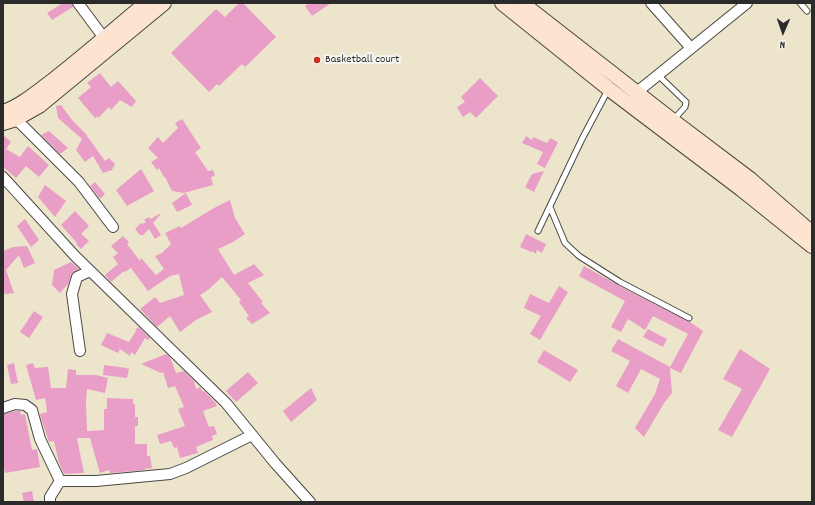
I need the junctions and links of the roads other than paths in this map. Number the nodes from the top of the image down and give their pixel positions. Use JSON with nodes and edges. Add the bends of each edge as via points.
{"nodes":[{"id":1,"x":78,"y":3,"type":"edge"},
{"id":2,"x":146,"y":3,"type":"edge"},
{"id":3,"x":164,"y":3,"type":"edge"},
{"id":4,"x":502,"y":3,"type":"edge"},
{"id":5,"x":522,"y":3,"type":"edge"},
{"id":6,"x":651,"y":3,"type":"edge"},
{"id":7,"x":747,"y":3,"type":"edge"},
{"id":8,"x":800,"y":3,"type":"edge"},
{"id":9,"x":806,"y":11,"type":"dead end"},
{"id":10,"x":104,"y":38,"type":"junction"},
{"id":11,"x":691,"y":48,"type":"junction"},
{"id":12,"x":658,"y":75,"type":"junction"},
{"id":13,"x":609,"y":89,"type":"junction"},
{"id":14,"x":637,"y":92,"type":"junction"},
{"id":15,"x":3,"y":112,"type":"edge"},
{"id":16,"x":672,"y":120,"type":"junction"},
{"id":17,"x":10,"y":121,"type":"edge"},
{"id":18,"x":3,"y":177,"type":"edge"},
{"id":19,"x":746,"y":184,"type":"junction"},
{"id":20,"x":550,"y":207,"type":"junction"},
{"id":21,"x":112,"y":227,"type":"dead end"},
{"id":22,"x":538,"y":231,"type":"dead end"},
{"id":23,"x":812,"y":232,"type":"edge"},
{"id":24,"x":812,"y":246,"type":"edge"},
{"id":25,"x":90,"y":271,"type":"junction"},
{"id":26,"x":689,"y":318,"type":"dead end"},
{"id":27,"x":80,"y":351,"type":"dead end"},
{"id":28,"x":3,"y":408,"type":"edge"},
{"id":29,"x":252,"y":435,"type":"junction"},
{"id":30,"x":60,"y":481,"type":"junction"},
{"id":31,"x":50,"y":502,"type":"edge"},
{"id":32,"x":310,"y":502,"type":"edge"}],
"edges":[{"from":1,"to":10,"type":"street"},
{"from":2,"to":10,"type":"main road"},
{"from":3,"to":17,"type":"main road","via":[[39,106]]},
{"from":4,"to":13,"type":"main road"},
{"from":5,"to":14,"type":"main road"},
{"from":6,"to":11,"type":"street"},
{"from":7,"to":11,"type":"street"},
{"from":8,"to":9,"type":"lane"},
{"from":10,"to":15,"type":"main road","via":[[33,96]]},
{"from":11,"to":12,"type":"street"},
{"from":12,"to":14,"type":"street"},
{"from":12,"to":16,"type":"lane","via":[[686,102],[685,107]]},
{"from":13,"to":19,"type":"main road"},
{"from":13,"to":20,"type":"lane"},
{"from":14,"to":16,"type":"main road"},
{"from":16,"to":19,"type":"main road"},
{"from":17,"to":21,"type":"street","via":[[79,182]]},
{"from":18,"to":25,"type":"street"},
{"from":19,"to":23,"type":"main road"},
{"from":19,"to":24,"type":"main road"},
{"from":20,"to":22,"type":"lane"},
{"from":20,"to":26,"type":"lane","via":[[565,243],[579,256],[620,282]]},
{"from":25,"to":27,"type":"street","via":[[77,277],[72,294]]},
{"from":25,"to":29,"type":"street","via":[[226,403]]},
{"from":28,"to":30,"type":"street","via":[[14,404],[25,405],[32,410],[40,439]]},
{"from":29,"to":30,"type":"street","via":[[170,474]]},
{"from":29,"to":32,"type":"street"},
{"from":30,"to":31,"type":"street","via":[[50,497]]}]}
